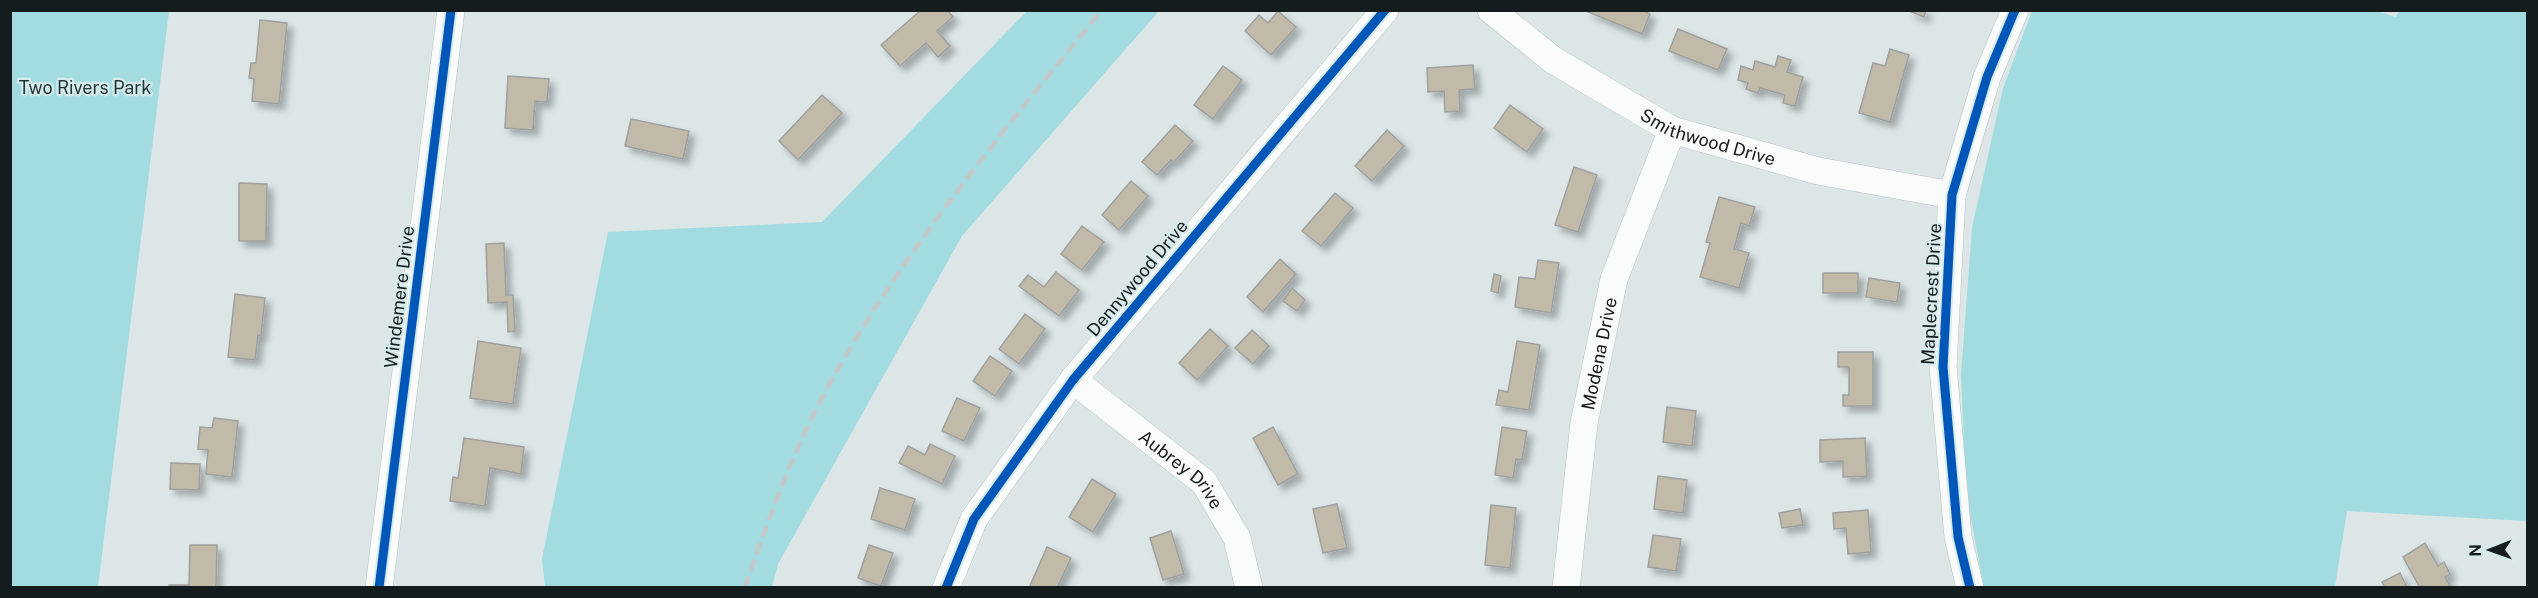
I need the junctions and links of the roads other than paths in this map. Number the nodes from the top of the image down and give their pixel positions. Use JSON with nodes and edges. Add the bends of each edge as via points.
{"nodes":[{"id":1,"x":451,"y":10,"type":"edge"},
{"id":2,"x":1384,"y":10,"type":"edge"},
{"id":3,"x":1491,"y":10,"type":"edge"},
{"id":4,"x":2015,"y":10,"type":"edge"},
{"id":5,"x":1672,"y":130,"type":"junction"},
{"id":6,"x":1952,"y":195,"type":"junction"},
{"id":7,"x":1073,"y":380,"type":"junction"},
{"id":8,"x":379,"y":588,"type":"edge"},
{"id":9,"x":946,"y":588,"type":"edge"},
{"id":10,"x":1249,"y":588,"type":"edge"},
{"id":11,"x":1566,"y":588,"type":"edge"},
{"id":12,"x":1970,"y":588,"type":"edge"}],
"edges":[{"from":1,"to":8,"type":"street","name":"Windemere Drive"},
{"from":2,"to":7,"type":"street","name":"Dennywood Drive"},
{"from":3,"to":5,"type":"street","name":"Smithwood Drive","via":[[1553,60]]},
{"from":4,"to":6,"type":"street","name":"Maplecrest Drive","via":[[1987,77]]},
{"from":5,"to":6,"type":"street","name":"Smithwood Drive","via":[[1818,171]]},
{"from":5,"to":11,"type":"street","name":"Modena Drive","via":[[1614,279],[1584,423]]},
{"from":6,"to":12,"type":"street","name":"Maplecrest Drive","via":[[1943,367],[1958,537]]},
{"from":7,"to":9,"type":"street","name":"Dennywood Drive","via":[[974,519]]},
{"from":7,"to":10,"type":"street","name":"Aubrey Drive","via":[[1204,482],[1237,538]]}]}
